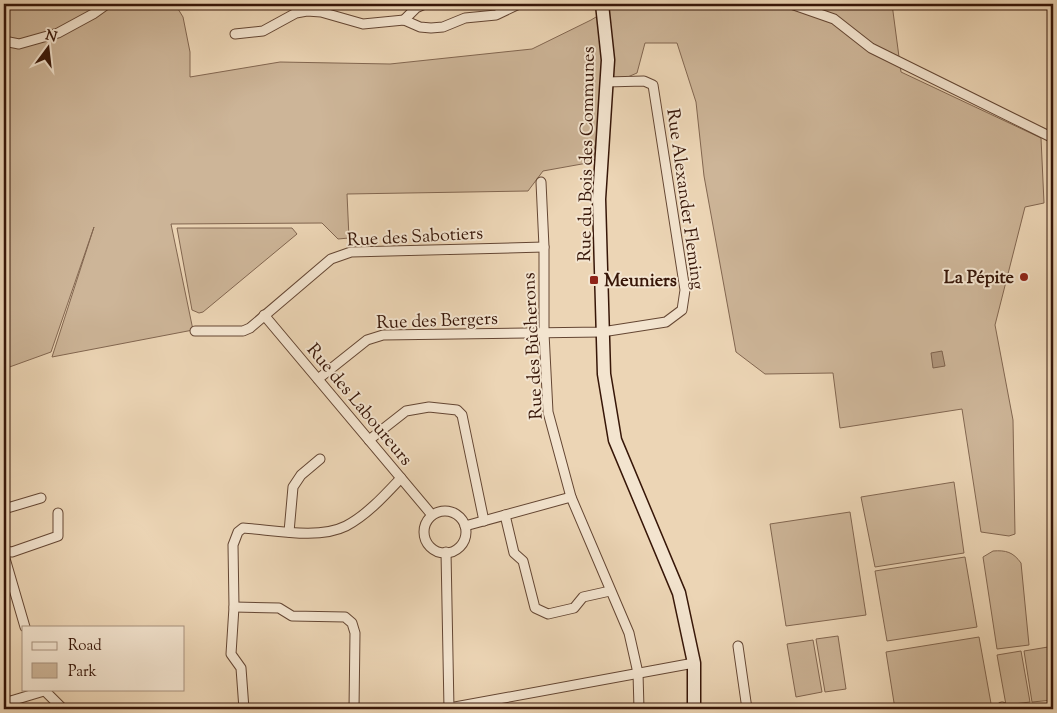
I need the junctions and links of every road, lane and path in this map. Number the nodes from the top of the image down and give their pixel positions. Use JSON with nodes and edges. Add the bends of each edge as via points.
{"nodes":[{"id":1,"x":107,"y":4,"type":"edge"},
{"id":2,"x":425,"y":4,"type":"edge"},
{"id":3,"x":519,"y":4,"type":"edge"},
{"id":4,"x":602,"y":4,"type":"edge"},
{"id":5,"x":791,"y":4,"type":"edge"},
{"id":6,"x":404,"y":20,"type":"junction"},
{"id":7,"x":235,"y":34,"type":"dead end"},
{"id":8,"x":4,"y":41,"type":"edge"},
{"id":9,"x":606,"y":82,"type":"junction"},
{"id":10,"x":1053,"y":138,"type":"edge"},
{"id":11,"x":541,"y":182,"type":"dead end"},
{"id":12,"x":544,"y":247,"type":"junction"},
{"id":13,"x":264,"y":315,"type":"junction"},
{"id":14,"x":195,"y":331,"type":"dead end"},
{"id":15,"x":544,"y":332,"type":"junction"},
{"id":16,"x":602,"y":332,"type":"junction"},
{"id":17,"x":318,"y":379,"type":"junction"},
{"id":18,"x":369,"y":440,"type":"junction"},
{"id":19,"x":320,"y":459,"type":"dead end"},
{"id":20,"x":402,"y":478,"type":"junction"},
{"id":21,"x":571,"y":497,"type":"junction"},
{"id":22,"x":41,"y":498,"type":"dead end"},
{"id":23,"x":4,"y":509,"type":"edge"},
{"id":24,"x":58,"y":513,"type":"dead end"},
{"id":25,"x":432,"y":515,"type":"junction"},
{"id":26,"x":505,"y":516,"type":"junction"},
{"id":27,"x":484,"y":521,"type":"junction"},
{"id":28,"x":465,"y":526,"type":"junction"},
{"id":29,"x":289,"y":532,"type":"junction"},
{"id":30,"x":446,"y":552,"type":"junction"},
{"id":31,"x":4,"y":553,"type":"edge"},
{"id":32,"x":610,"y":591,"type":"junction"},
{"id":33,"x":234,"y":607,"type":"junction"},
{"id":34,"x":25,"y":626,"type":"edge"},
{"id":35,"x":738,"y":646,"type":"dead end"},
{"id":36,"x":694,"y":663,"type":"junction"},
{"id":37,"x":638,"y":673,"type":"junction"},
{"id":38,"x":44,"y":690,"type":"edge"},
{"id":39,"x":4,"y":703,"type":"edge"},
{"id":40,"x":63,"y":709,"type":"edge"},
{"id":41,"x":244,"y":709,"type":"edge"},
{"id":42,"x":354,"y":709,"type":"edge"},
{"id":43,"x":448,"y":709,"type":"edge"},
{"id":44,"x":640,"y":709,"type":"edge"},
{"id":45,"x":694,"y":709,"type":"edge"},
{"id":46,"x":747,"y":709,"type":"edge"}],
"edges":[{"from":1,"to":8,"type":"street","via":[[58,32],[19,44]]},
{"from":2,"to":6,"type":"street"},
{"from":3,"to":6,"type":"street","via":[[496,15],[465,18],[443,27],[431,28]]},
{"from":4,"to":9,"type":"street","name":"Rue du Bois des Communes","via":[[607,39]]},
{"from":5,"to":10,"type":"street","via":[[834,19],[871,48]]},
{"from":6,"to":7,"type":"street","via":[[363,24],[307,11],[296,13],[263,31]]},
{"from":9,"to":16,"type":"street","name":"Rue du Bois des Communes","via":[[599,199]]},
{"from":9,"to":16,"type":"street","name":"Rue Alexander Fleming","via":[[644,81],[653,85],[685,290],[682,310],[666,322]]},
{"from":11,"to":12,"type":"street","name":"Rue des Bûcherons"},
{"from":12,"to":13,"type":"street","name":"Rue des Sabotiers","via":[[351,252],[331,259]]},
{"from":12,"to":15,"type":"street","name":"Rue des Bûcherons"},
{"from":13,"to":14,"type":"street","name":"Rue des Sabotiers","via":[[242,331]]},
{"from":13,"to":17,"type":"street","name":"Rue des Laboureurs"},
{"from":15,"to":16,"type":"street","name":"Rue des Bergers"},
{"from":15,"to":17,"type":"street","name":"Rue des Bergers","via":[[383,335],[367,340]]},
{"from":15,"to":21,"type":"street","name":"Rue des Bûcherons","via":[[548,412]]},
{"from":16,"to":36,"type":"street","name":"Rue du Bois des Communes","via":[[604,374],[616,440],[679,593]]},
{"from":17,"to":18,"type":"street","name":"Rue des Laboureurs"},
{"from":18,"to":20,"type":"street","name":"Rue des Laboureurs"},
{"from":18,"to":27,"type":"street","via":[[406,411],[429,407],[457,410],[462,415]]},
{"from":19,"to":29,"type":"street","via":[[301,475],[293,487]]},
{"from":20,"to":25,"type":"street","name":"Rue des Laboureurs"},
{"from":20,"to":29,"type":"street","via":[[346,526],[328,532]]},
{"from":21,"to":26,"type":"street"},
{"from":21,"to":32,"type":"street","name":"Rue des Bûcherons"},
{"from":22,"to":23,"type":"street"},
{"from":24,"to":31,"type":"street","via":[[58,536]]},
{"from":25,"to":28,"type":"street","via":[[452,512]]},
{"from":25,"to":30,"type":"street","via":[[425,526],[425,539],[433,549]]},
{"from":26,"to":27,"type":"street"},
{"from":26,"to":32,"type":"street","via":[[514,553],[523,562],[535,608],[548,614],[574,608],[583,597]]},
{"from":27,"to":28,"type":"street"},
{"from":28,"to":30,"type":"street","via":[[462,544]]},
{"from":29,"to":33,"type":"street","via":[[243,528],[238,532],[233,545]]},
{"from":30,"to":43,"type":"street"},
{"from":31,"to":34,"type":"street"},
{"from":32,"to":37,"type":"street","name":"Rue des Bûcherons","via":[[628,633]]},
{"from":33,"to":41,"type":"street","via":[[231,654],[241,668]]},
{"from":33,"to":42,"type":"street","via":[[279,608],[292,616],[345,617],[352,623],[355,633]]},
{"from":35,"to":46,"type":"street"},
{"from":36,"to":37,"type":"street"},
{"from":36,"to":45,"type":"street","name":"Rue du Bois des Communes"},
{"from":37,"to":43,"type":"street"},
{"from":37,"to":44,"type":"street","name":"Rue des Bûcherons"},
{"from":38,"to":39,"type":"street"},
{"from":38,"to":40,"type":"street"}]}
